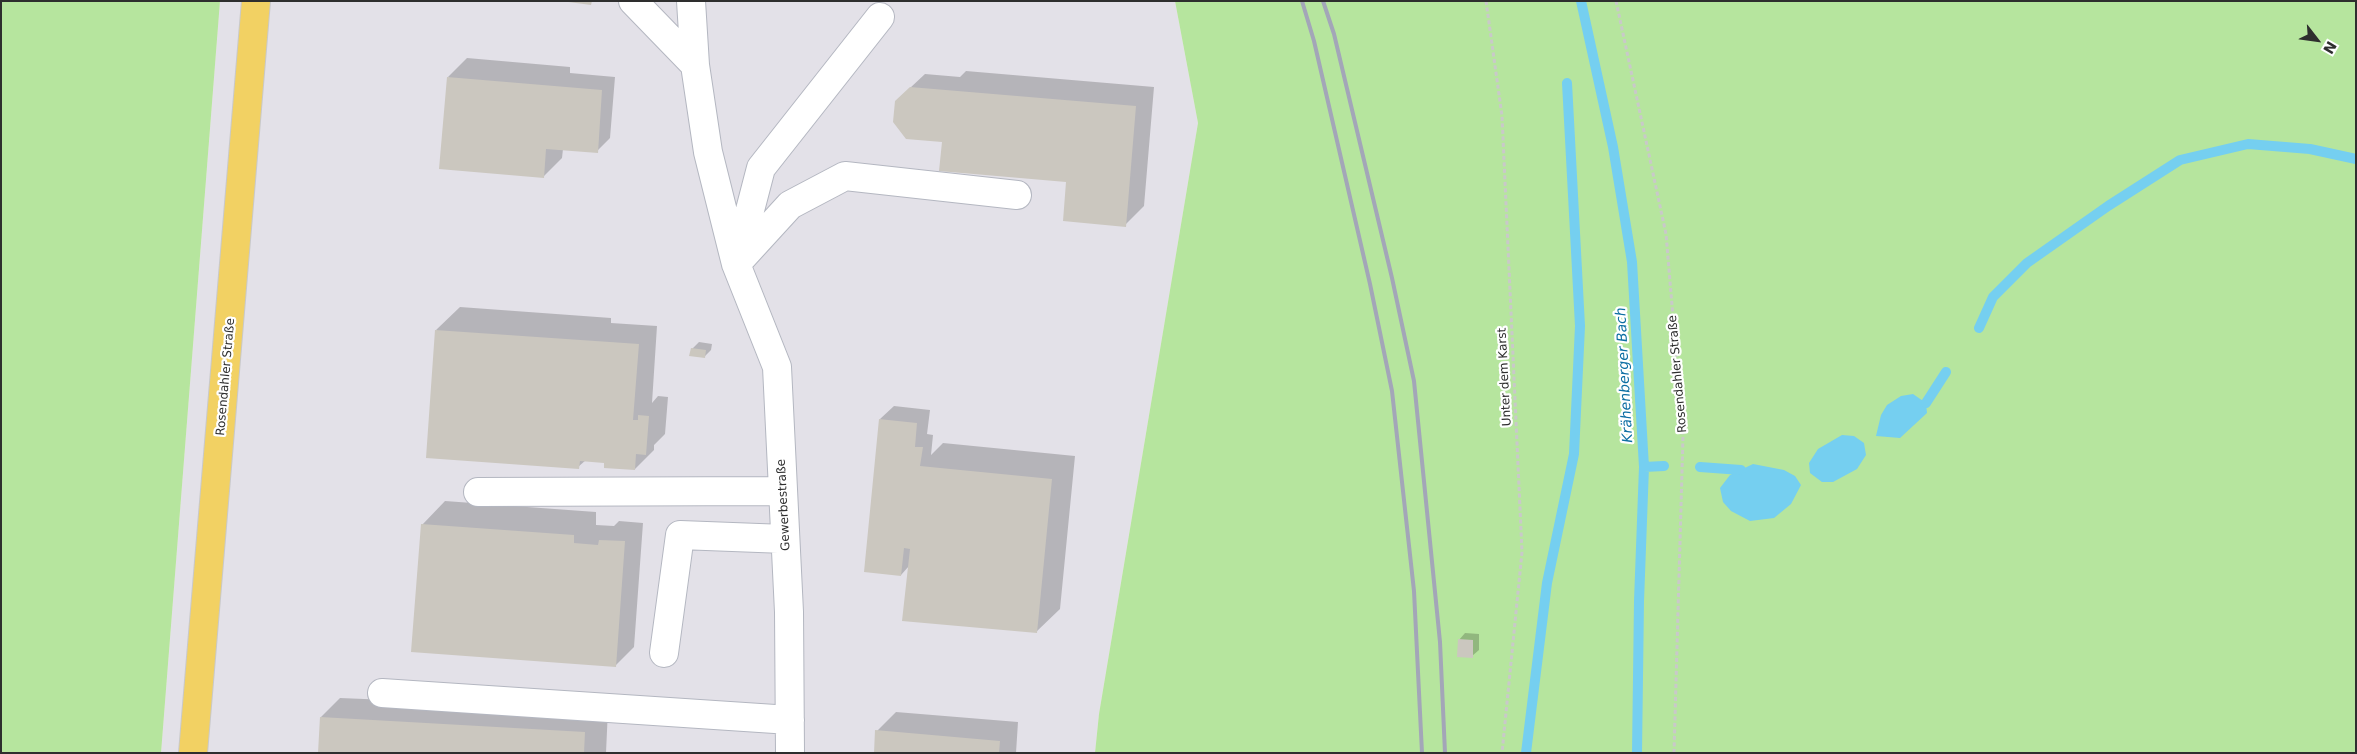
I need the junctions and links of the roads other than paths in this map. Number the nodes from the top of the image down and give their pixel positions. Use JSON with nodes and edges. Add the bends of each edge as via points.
{"nodes":[{"id":1,"x":256,"y":1,"type":"edge"},
{"id":2,"x":633,"y":1,"type":"edge"},
{"id":3,"x":691,"y":1,"type":"edge"},
{"id":4,"x":880,"y":17,"type":"dead end"},
{"id":5,"x":695,"y":65,"type":"junction"},
{"id":6,"x":1017,"y":195,"type":"dead end"},
{"id":7,"x":736,"y":264,"type":"junction"},
{"id":8,"x":783,"y":491,"type":"junction"},
{"id":9,"x":478,"y":492,"type":"dead end"},
{"id":10,"x":785,"y":539,"type":"junction"},
{"id":11,"x":664,"y":652,"type":"dead end"},
{"id":12,"x":382,"y":693,"type":"dead end"},
{"id":13,"x":790,"y":720,"type":"junction"},
{"id":14,"x":193,"y":753,"type":"edge"},
{"id":15,"x":790,"y":753,"type":"edge"}],
"edges":[{"from":1,"to":14,"type":"main road","name":"Rosendahler Straße"},
{"from":2,"to":5,"type":"street"},
{"from":3,"to":5,"type":"street","name":"Gewerbestraße"},
{"from":4,"to":7,"type":"street","via":[[761,168]]},
{"from":5,"to":7,"type":"street","name":"Gewerbestraße","via":[[708,152]]},
{"from":6,"to":7,"type":"street","via":[[845,176],[790,205]]},
{"from":7,"to":8,"type":"street","name":"Gewerbestraße","via":[[777,367]]},
{"from":8,"to":9,"type":"street"},
{"from":8,"to":10,"type":"street","name":"Gewerbestraße"},
{"from":10,"to":11,"type":"street","via":[[680,535]]},
{"from":10,"to":13,"type":"street","name":"Gewerbestraße"},
{"from":12,"to":13,"type":"street"},
{"from":13,"to":15,"type":"street","name":"Gewerbestraße"}]}
